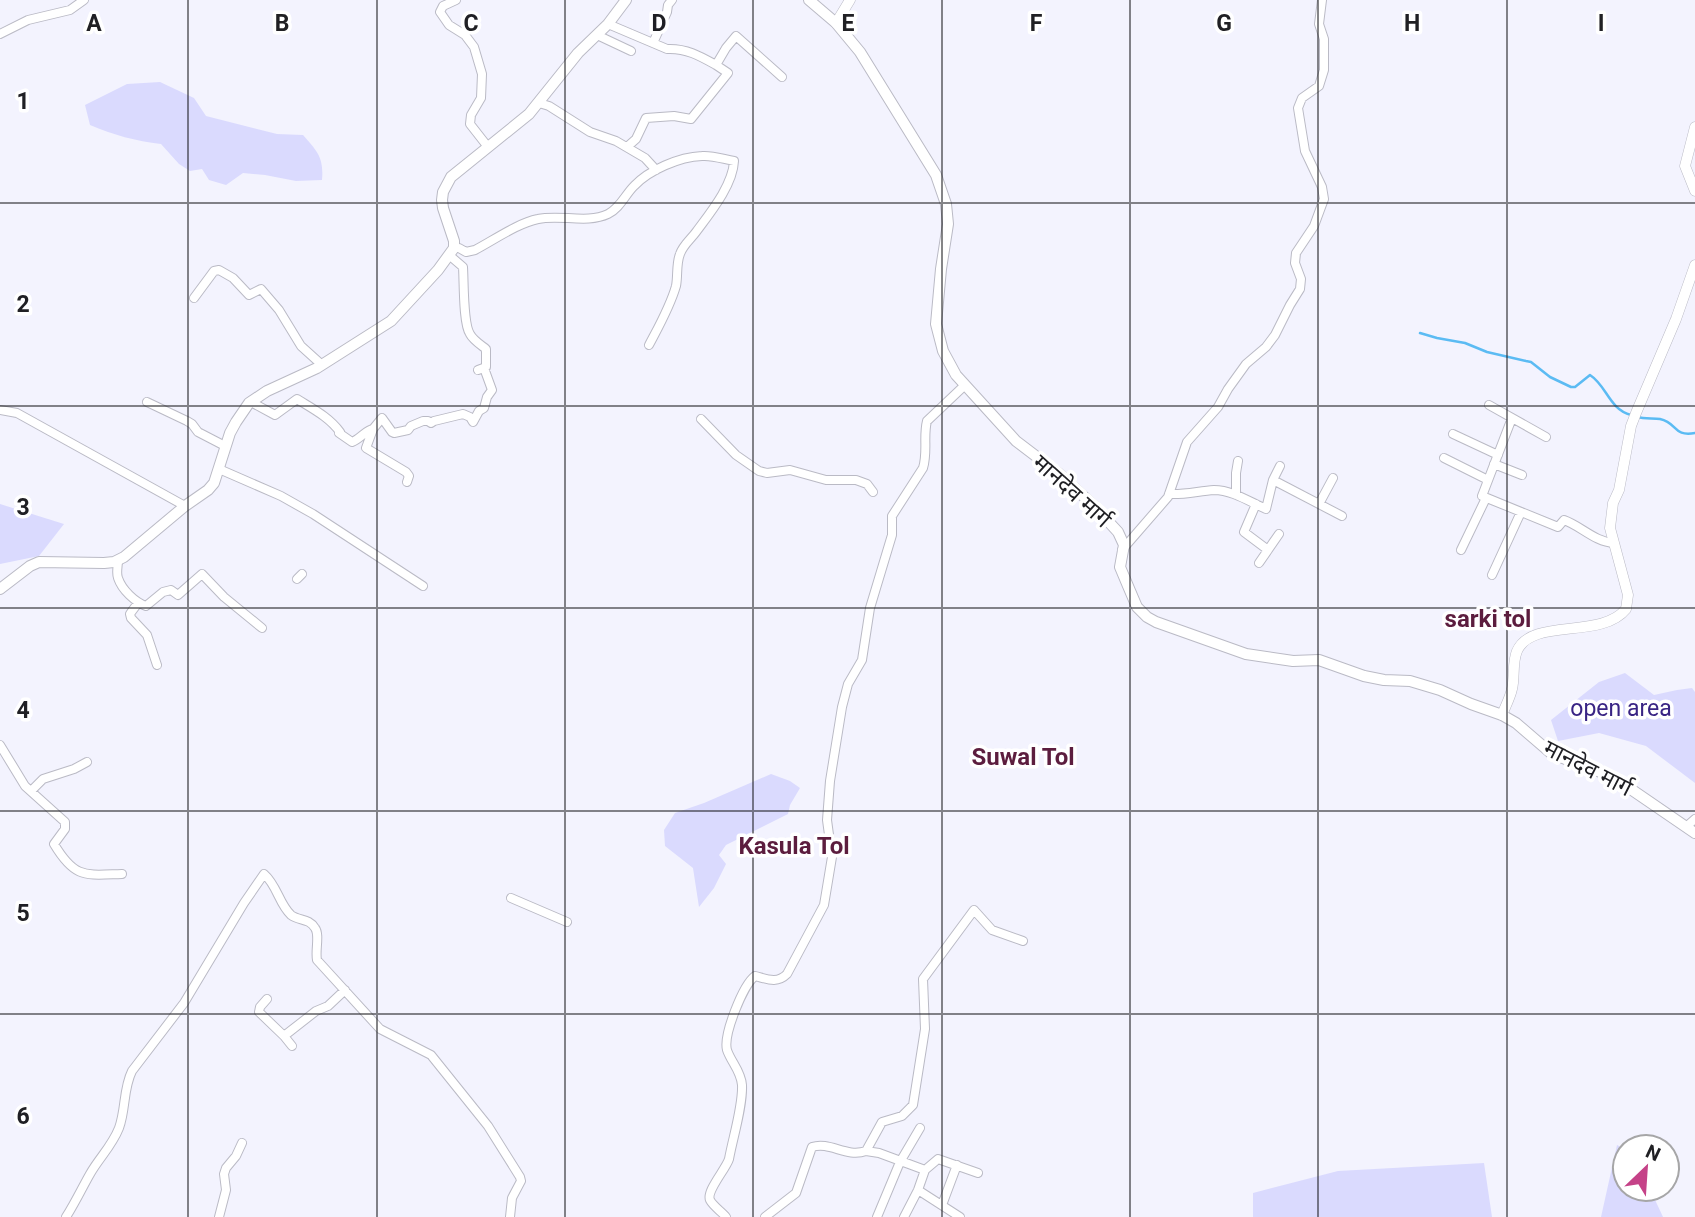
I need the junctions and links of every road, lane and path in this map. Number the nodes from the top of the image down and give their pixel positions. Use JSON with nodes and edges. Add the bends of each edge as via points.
{"nodes":[{"id":1,"x":84,"y":0,"type":"edge"},
{"id":2,"x":456,"y":0,"type":"edge"},
{"id":3,"x":626,"y":0,"type":"edge"},
{"id":4,"x":672,"y":0,"type":"edge"},
{"id":5,"x":809,"y":0,"type":"edge"},
{"id":6,"x":850,"y":0,"type":"edge"},
{"id":7,"x":1322,"y":0,"type":"edge"},
{"id":8,"x":836,"y":23,"type":"junction"},
{"id":9,"x":608,"y":24,"type":"junction"},
{"id":10,"x":0,"y":34,"type":"edge"},
{"id":11,"x":597,"y":35,"type":"junction"},
{"id":12,"x":653,"y":43,"type":"junction"},
{"id":13,"x":631,"y":51,"type":"dead end"},
{"id":14,"x":716,"y":65,"type":"junction"},
{"id":15,"x":782,"y":77,"type":"dead end"},
{"id":16,"x":539,"y":103,"type":"junction"},
{"id":17,"x":1695,"y":127,"type":"edge"},
{"id":18,"x":488,"y":147,"type":"junction"},
{"id":19,"x":627,"y":147,"type":"junction"},
{"id":20,"x":656,"y":170,"type":"junction"},
{"id":21,"x":1695,"y":191,"type":"edge"},
{"id":22,"x":452,"y":252,"type":"junction"},
{"id":23,"x":1695,"y":265,"type":"edge"},
{"id":24,"x":194,"y":298,"type":"dead end"},
{"id":25,"x":649,"y":345,"type":"dead end"},
{"id":26,"x":322,"y":365,"type":"junction"},
{"id":27,"x":965,"y":385,"type":"junction"},
{"id":28,"x":147,"y":402,"type":"dead end"},
{"id":29,"x":251,"y":402,"type":"junction"},
{"id":30,"x":1489,"y":405,"type":"dead end"},
{"id":31,"x":0,"y":410,"type":"edge"},
{"id":32,"x":1512,"y":418,"type":"junction"},
{"id":33,"x":701,"y":419,"type":"dead end"},
{"id":34,"x":373,"y":429,"type":"junction"},
{"id":35,"x":1453,"y":434,"type":"dead end"},
{"id":36,"x":1546,"y":437,"type":"dead end"},
{"id":37,"x":225,"y":446,"type":"junction"},
{"id":38,"x":1444,"y":458,"type":"dead end"},
{"id":39,"x":1496,"y":459,"type":"junction"},
{"id":40,"x":1238,"y":461,"type":"dead end"},
{"id":41,"x":1280,"y":466,"type":"dead end"},
{"id":42,"x":219,"y":469,"type":"junction"},
{"id":43,"x":1522,"y":475,"type":"dead end"},
{"id":44,"x":1333,"y":478,"type":"dead end"},
{"id":45,"x":1273,"y":480,"type":"junction"},
{"id":46,"x":1488,"y":480,"type":"junction"},
{"id":47,"x":407,"y":482,"type":"dead end"},
{"id":48,"x":873,"y":492,"type":"dead end"},
{"id":49,"x":1169,"y":494,"type":"junction"},
{"id":50,"x":1236,"y":495,"type":"junction"},
{"id":51,"x":1486,"y":498,"type":"junction"},
{"id":52,"x":1256,"y":504,"type":"junction"},
{"id":53,"x":1319,"y":504,"type":"junction"},
{"id":54,"x":185,"y":506,"type":"junction"},
{"id":55,"x":1521,"y":512,"type":"junction"},
{"id":56,"x":1342,"y":516,"type":"dead end"},
{"id":57,"x":1279,"y":534,"type":"dead end"},
{"id":58,"x":1614,"y":543,"type":"junction"},
{"id":59,"x":1122,"y":550,"type":"junction"},
{"id":60,"x":1268,"y":550,"type":"junction"},
{"id":61,"x":1461,"y":550,"type":"dead end"},
{"id":62,"x":118,"y":560,"type":"junction"},
{"id":63,"x":1259,"y":563,"type":"dead end"},
{"id":64,"x":1492,"y":575,"type":"dead end"},
{"id":65,"x":424,"y":586,"type":"dead end"},
{"id":66,"x":0,"y":589,"type":"edge"},
{"id":67,"x":138,"y":603,"type":"junction"},
{"id":68,"x":262,"y":628,"type":"dead end"},
{"id":69,"x":158,"y":665,"type":"dead end"},
{"id":70,"x":1502,"y":715,"type":"junction"},
{"id":71,"x":0,"y":745,"type":"edge"},
{"id":72,"x":87,"y":762,"type":"dead end"},
{"id":73,"x":31,"y":791,"type":"junction"},
{"id":74,"x":1695,"y":819,"type":"edge"},
{"id":75,"x":1691,"y":830,"type":"edge"},
{"id":76,"x":122,"y":874,"type":"dead end"},
{"id":77,"x":511,"y":898,"type":"dead end"},
{"id":78,"x":567,"y":922,"type":"dead end"},
{"id":79,"x":1023,"y":941,"type":"dead end"},
{"id":80,"x":345,"y":990,"type":"junction"},
{"id":81,"x":267,"y":999,"type":"dead end"},
{"id":82,"x":284,"y":1036,"type":"junction"},
{"id":83,"x":292,"y":1046,"type":"dead end"},
{"id":84,"x":920,"y":1128,"type":"dead end"},
{"id":85,"x":242,"y":1143,"type":"dead end"},
{"id":86,"x":866,"y":1151,"type":"junction"},
{"id":87,"x":900,"y":1162,"type":"junction"},
{"id":88,"x":957,"y":1165,"type":"junction"},
{"id":89,"x":925,"y":1170,"type":"junction"},
{"id":90,"x":978,"y":1173,"type":"dead end"},
{"id":91,"x":918,"y":1190,"type":"junction"},
{"id":92,"x":942,"y":1205,"type":"junction"},
{"id":93,"x":66,"y":1217,"type":"edge"},
{"id":94,"x":219,"y":1217,"type":"edge"},
{"id":95,"x":510,"y":1217,"type":"edge"},
{"id":96,"x":726,"y":1217,"type":"edge"},
{"id":97,"x":765,"y":1217,"type":"edge"},
{"id":98,"x":877,"y":1217,"type":"edge"},
{"id":99,"x":904,"y":1217,"type":"edge"},
{"id":100,"x":960,"y":1217,"type":"edge"}],
"edges":[{"from":1,"to":10,"type":"street","via":[[70,10],[28,20]]},
{"from":2,"to":18,"type":"street","via":[[440,12],[474,47],[482,74],[481,98],[470,124]]},
{"from":3,"to":9,"type":"main road"},
{"from":4,"to":12,"type":"street"},
{"from":5,"to":8,"type":"main road","name":"मानदेव मार्ग"},
{"from":6,"to":8,"type":"street"},
{"from":7,"to":49,"type":"street","via":[[1319,24],[1324,70],[1319,86],[1302,98],[1298,108],[1305,151],[1324,199],[1314,226],[1296,253],[1300,289],[1275,335],[1246,364],[1218,407],[1187,442]]},
{"from":8,"to":27,"type":"main road","name":"मानदेव मार्ग","via":[[881,84],[943,192],[948,223],[936,324],[943,351]]},
{"from":9,"to":11,"type":"main road"},
{"from":9,"to":12,"type":"street"},
{"from":11,"to":13,"type":"street"},
{"from":11,"to":16,"type":"main road"},
{"from":12,"to":14,"type":"street","via":[[701,55]]},
{"from":14,"to":15,"type":"street","via":[[736,36]]},
{"from":14,"to":19,"type":"street","via":[[728,73],[691,119],[646,118]]},
{"from":16,"to":18,"type":"main road"},
{"from":16,"to":19,"type":"street"},
{"from":17,"to":21,"type":"street","via":[[1685,166]]},
{"from":18,"to":22,"type":"main road","via":[[451,177],[443,192],[443,208],[454,241]]},
{"from":19,"to":20,"type":"street"},
{"from":20,"to":22,"type":"street","via":[[634,185],[608,214],[537,219],[475,250]]},
{"from":20,"to":25,"type":"street","via":[[704,155],[733,161],[734,166],[726,188],[680,254],[672,297]]},
{"from":22,"to":26,"type":"main road","via":[[391,321]]},
{"from":22,"to":34,"type":"street","via":[[463,267],[469,333],[486,349],[486,367],[481,369],[492,390],[484,408],[473,422],[463,414],[423,421],[394,433],[382,418]]},
{"from":23,"to":58,"type":"street","via":[[1631,426],[1613,503]]},
{"from":24,"to":26,"type":"street","via":[[219,270],[249,295],[261,289],[301,346]]},
{"from":26,"to":29,"type":"main road"},
{"from":27,"to":59,"type":"main road","name":"मानदेव मार्ग","via":[[1016,441],[1095,507],[1118,532]]},
{"from":27,"to":96,"type":"street","via":[[927,421],[923,468],[891,520],[892,535],[870,608],[862,660],[842,707],[829,794],[832,857],[824,905],[787,974],[776,981],[755,976],[750,980],[727,1036],[728,1051],[742,1081],[741,1098],[729,1159],[710,1194]]},
{"from":28,"to":37,"type":"street"},
{"from":29,"to":34,"type":"street","via":[[275,415],[297,399],[325,416],[352,442]]},
{"from":29,"to":37,"type":"main road"},
{"from":30,"to":32,"type":"street"},
{"from":31,"to":54,"type":"street","via":[[17,413]]},
{"from":32,"to":36,"type":"street"},
{"from":32,"to":39,"type":"street"},
{"from":33,"to":48,"type":"street","via":[[759,471],[790,470],[826,480],[856,480]]},
{"from":34,"to":47,"type":"street","via":[[366,448],[406,472]]},
{"from":35,"to":39,"type":"street"},
{"from":37,"to":42,"type":"main road"},
{"from":38,"to":46,"type":"street"},
{"from":39,"to":43,"type":"street"},
{"from":39,"to":46,"type":"street"},
{"from":40,"to":50,"type":"street"},
{"from":41,"to":45,"type":"street"},
{"from":42,"to":54,"type":"main road","via":[[208,490]]},
{"from":42,"to":65,"type":"street","via":[[313,514]]},
{"from":44,"to":53,"type":"street"},
{"from":45,"to":52,"type":"street","via":[[1266,509]]},
{"from":45,"to":53,"type":"street"},
{"from":46,"to":51,"type":"street","via":[[1482,496]]},
{"from":49,"to":50,"type":"street","via":[[1216,490]]},
{"from":49,"to":59,"type":"street"},
{"from":50,"to":52,"type":"street"},
{"from":51,"to":55,"type":"street"},
{"from":51,"to":61,"type":"street"},
{"from":52,"to":60,"type":"street","via":[[1244,533]]},
{"from":53,"to":56,"type":"street"},
{"from":54,"to":62,"type":"main road"},
{"from":55,"to":58,"type":"street","via":[[1558,527],[1564,520],[1604,543]]},
{"from":55,"to":64,"type":"street"},
{"from":57,"to":60,"type":"street"},
{"from":58,"to":70,"type":"street","via":[[1628,596],[1626,609],[1609,622],[1557,629],[1521,644]]},
{"from":59,"to":70,"type":"main road","name":"मानदेव मार्ग","via":[[1120,567],[1137,607],[1156,622],[1246,654],[1319,660],[1364,676],[1427,685]]},
{"from":60,"to":63,"type":"street"},
{"from":62,"to":66,"type":"main road","via":[[39,562]]},
{"from":62,"to":67,"type":"street","via":[[117,577]]},
{"from":67,"to":68,"type":"street","via":[[146,606],[171,590],[178,594],[202,574]]},
{"from":67,"to":69,"type":"street","via":[[131,618],[147,635]]},
{"from":70,"to":75,"type":"main road","name":"मानदेव मार्ग","via":[[1552,754],[1619,781]]},
{"from":71,"to":73,"type":"street"},
{"from":72,"to":73,"type":"street","via":[[43,779]]},
{"from":73,"to":76,"type":"street","via":[[65,822],[54,845],[65,863],[90,875]]},
{"from":74,"to":75,"type":"street"},
{"from":77,"to":78,"type":"street"},
{"from":79,"to":86,"type":"street","via":[[992,930],[974,909],[923,979],[925,1029],[913,1105],[902,1116],[882,1122]]},
{"from":80,"to":82,"type":"street"},
{"from":80,"to":93,"type":"street","via":[[317,960],[313,925],[290,914],[264,874],[179,1010],[132,1071],[118,1131]]},
{"from":80,"to":95,"type":"street","via":[[380,1029],[431,1055],[488,1126],[521,1181],[512,1198]]},
{"from":81,"to":82,"type":"street","via":[[259,1012]]},
{"from":82,"to":83,"type":"street"},
{"from":84,"to":87,"type":"street"},
{"from":85,"to":94,"type":"street","via":[[224,1174],[226,1190]]},
{"from":86,"to":87,"type":"street"},
{"from":86,"to":97,"type":"street","via":[[857,1155],[819,1144],[812,1147],[796,1193]]},
{"from":87,"to":89,"type":"street"},
{"from":87,"to":98,"type":"street"},
{"from":88,"to":89,"type":"street","via":[[938,1159]]},
{"from":88,"to":90,"type":"street"},
{"from":88,"to":92,"type":"street"},
{"from":89,"to":91,"type":"street"},
{"from":91,"to":92,"type":"street"},
{"from":91,"to":99,"type":"street"},
{"from":92,"to":100,"type":"street"}]}
